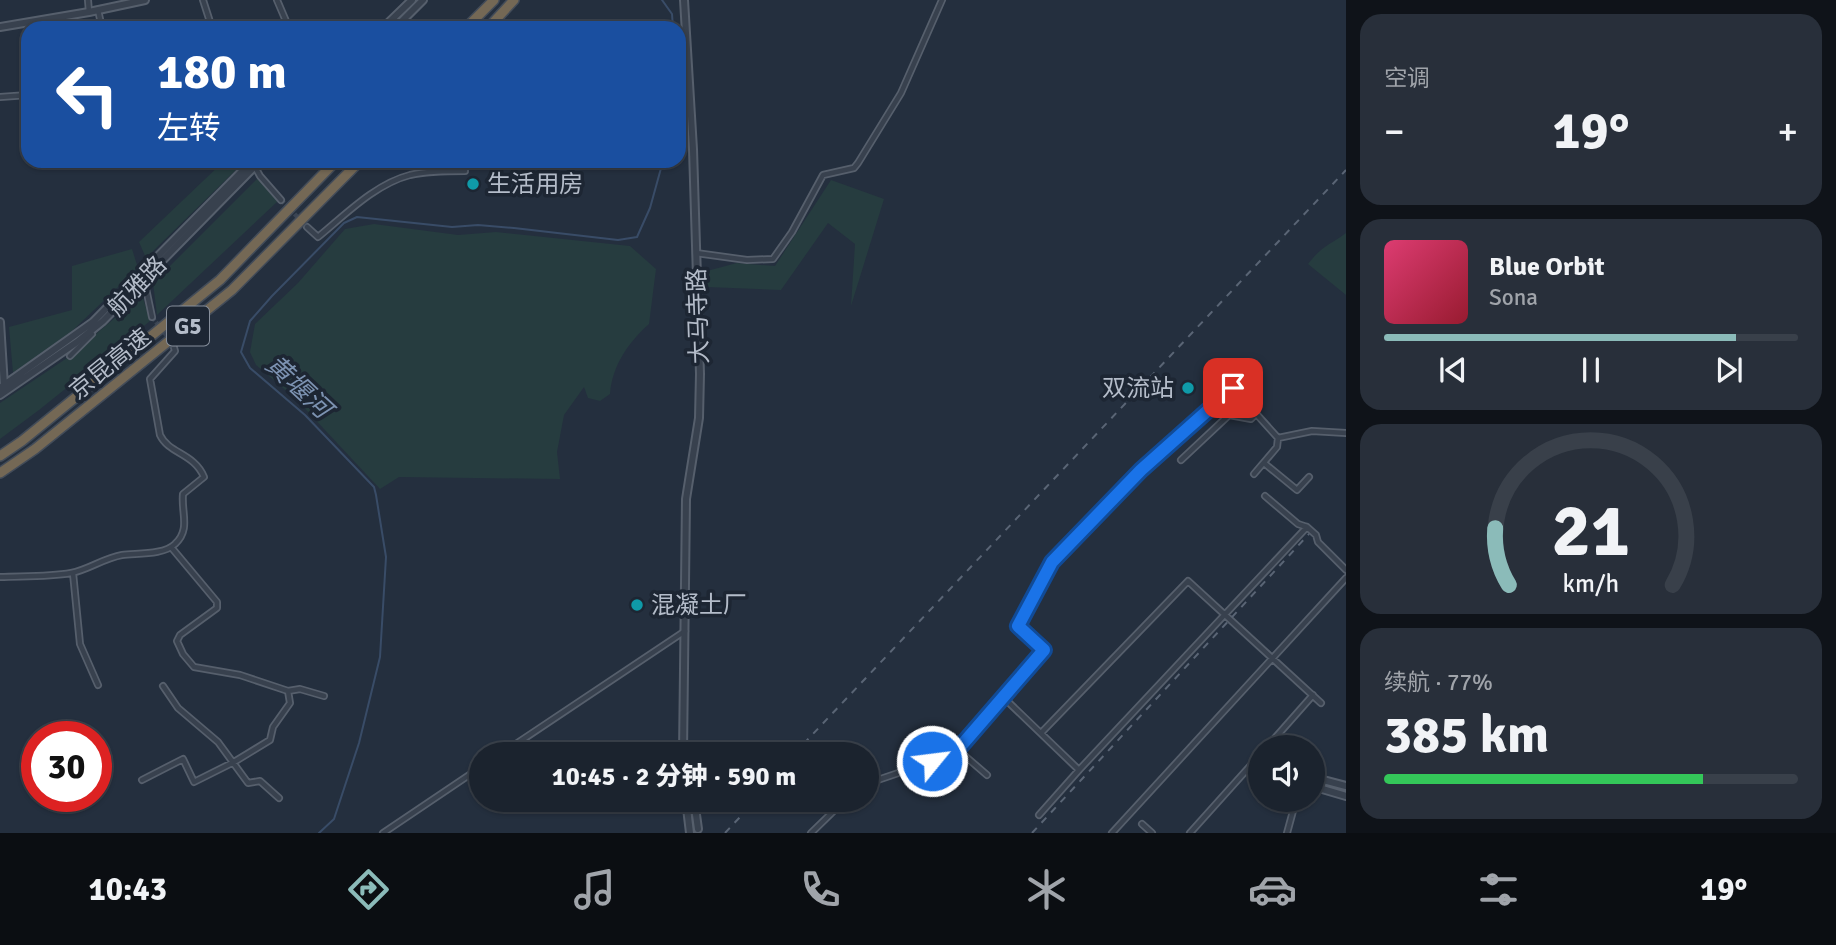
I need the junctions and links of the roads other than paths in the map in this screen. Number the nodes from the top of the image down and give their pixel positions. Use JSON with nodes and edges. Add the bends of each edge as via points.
{"nodes":[{"id":1,"x":88,"y":0,"type":"edge"},
{"id":2,"x":145,"y":0,"type":"edge"},
{"id":3,"x":203,"y":0,"type":"edge"},
{"id":4,"x":277,"y":0,"type":"edge"},
{"id":5,"x":412,"y":0,"type":"edge"},
{"id":6,"x":423,"y":0,"type":"edge"},
{"id":7,"x":494,"y":0,"type":"edge"},
{"id":8,"x":514,"y":0,"type":"edge"},
{"id":9,"x":684,"y":0,"type":"edge"},
{"id":10,"x":942,"y":0,"type":"edge"},
{"id":11,"x":98,"y":10,"type":"junction"},
{"id":12,"x":89,"y":12,"type":"junction"},
{"id":13,"x":36,"y":21,"type":"edge"},
{"id":14,"x":100,"y":21,"type":"edge"},
{"id":15,"x":210,"y":21,"type":"edge"},
{"id":16,"x":286,"y":21,"type":"edge"},
{"id":17,"x":390,"y":21,"type":"edge"},
{"id":18,"x":402,"y":21,"type":"edge"},
{"id":19,"x":473,"y":21,"type":"edge"},
{"id":20,"x":494,"y":21,"type":"edge"},
{"id":21,"x":685,"y":21,"type":"edge"},
{"id":22,"x":21,"y":23,"type":"edge"},
{"id":23,"x":0,"y":27,"type":"edge"},
{"id":24,"x":686,"y":42,"type":"edge"},
{"id":25,"x":21,"y":96,"type":"edge"},
{"id":26,"x":0,"y":97,"type":"edge"},
{"id":27,"x":249,"y":168,"type":"edge"},
{"id":28,"x":249,"y":168,"type":"edge"},
{"id":29,"x":257,"y":168,"type":"edge"},
{"id":30,"x":329,"y":168,"type":"edge"},
{"id":31,"x":353,"y":168,"type":"edge"},
{"id":32,"x":465,"y":171,"type":"dead end"},
{"id":33,"x":281,"y":200,"type":"tunnel mouth"},
{"id":34,"x":307,"y":227,"type":"dead end"},
{"id":35,"x":696,"y":253,"type":"junction"},
{"id":36,"x":145,"y":278,"type":"junction"},
{"id":37,"x":152,"y":317,"type":"tunnel mouth"},
{"id":38,"x":0,"y":322,"type":"edge"},
{"id":39,"x":0,"y":333,"type":"edge"},
{"id":40,"x":173,"y":344,"type":"dead end"},
{"id":41,"x":70,"y":356,"type":"dead end"},
{"id":42,"x":2,"y":387,"type":"edge"},
{"id":43,"x":0,"y":395,"type":"edge"},
{"id":44,"x":1256,"y":414,"type":"junction"},
{"id":45,"x":1346,"y":433,"type":"edge"},
{"id":46,"x":1278,"y":438,"type":"junction"},
{"id":47,"x":0,"y":456,"type":"edge"},
{"id":48,"x":1181,"y":460,"type":"dead end"},
{"id":49,"x":1264,"y":463,"type":"junction"},
{"id":50,"x":0,"y":473,"type":"edge"},
{"id":51,"x":1254,"y":474,"type":"dead end"},
{"id":52,"x":1309,"y":477,"type":"dead end"},
{"id":53,"x":1265,"y":496,"type":"dead end"},
{"id":54,"x":1307,"y":527,"type":"junction"},
{"id":55,"x":171,"y":547,"type":"junction"},
{"id":56,"x":1346,"y":570,"type":"edge"},
{"id":57,"x":73,"y":573,"type":"junction"},
{"id":58,"x":0,"y":577,"type":"edge"},
{"id":59,"x":1346,"y":578,"type":"edge"},
{"id":60,"x":1224,"y":616,"type":"junction"},
{"id":61,"x":686,"y":631,"type":"junction"},
{"id":62,"x":1273,"y":657,"type":"junction"},
{"id":63,"x":98,"y":685,"type":"dead end"},
{"id":64,"x":163,"y":686,"type":"dead end"},
{"id":65,"x":288,"y":691,"type":"junction"},
{"id":66,"x":1313,"y":695,"type":"junction"},
{"id":67,"x":324,"y":696,"type":"dead end"},
{"id":68,"x":1003,"y":697,"type":"junction"},
{"id":69,"x":1321,"y":703,"type":"dead end"},
{"id":70,"x":1041,"y":733,"type":"junction"},
{"id":71,"x":1278,"y":735,"type":"edge"},
{"id":72,"x":519,"y":742,"type":"edge"},
{"id":73,"x":684,"y":742,"type":"edge"},
{"id":74,"x":958,"y":750,"type":"junction"},
{"id":75,"x":234,"y":762,"type":"junction"},
{"id":76,"x":1248,"y":768,"type":"edge"},
{"id":77,"x":1079,"y":770,"type":"junction"},
{"id":78,"x":469,"y":775,"type":"edge"},
{"id":79,"x":987,"y":775,"type":"dead end"},
{"id":80,"x":142,"y":780,"type":"dead end"},
{"id":81,"x":879,"y":780,"type":"edge"},
{"id":82,"x":1325,"y":780,"type":"edge"},
{"id":83,"x":1346,"y":786,"type":"edge"},
{"id":84,"x":1325,"y":790,"type":"edge"},
{"id":85,"x":1346,"y":796,"type":"edge"},
{"id":86,"x":279,"y":798,"type":"dead end"},
{"id":87,"x":687,"y":812,"type":"edge"},
{"id":88,"x":696,"y":812,"type":"edge"},
{"id":89,"x":833,"y":812,"type":"edge"},
{"id":90,"x":1293,"y":812,"type":"edge"},
{"id":91,"x":1039,"y":815,"type":"dead end"},
{"id":92,"x":1142,"y":824,"type":"dead end"},
{"id":93,"x":698,"y":829,"type":"dead end"},
{"id":94,"x":383,"y":833,"type":"edge"},
{"id":95,"x":690,"y":833,"type":"edge"},
{"id":96,"x":811,"y":833,"type":"edge"},
{"id":97,"x":1112,"y":833,"type":"edge"},
{"id":98,"x":1152,"y":833,"type":"edge"},
{"id":99,"x":1190,"y":833,"type":"edge"},
{"id":100,"x":1287,"y":833,"type":"edge"}],
"edges":[{"from":1,"to":12,"type":"street"},
{"from":2,"to":11,"type":"street"},
{"from":3,"to":15,"type":"street"},
{"from":4,"to":16,"type":"street"},
{"from":5,"to":17,"type":"street"},
{"from":6,"to":18,"type":"street"},
{"from":7,"to":19,"type":"highway"},
{"from":8,"to":20,"type":"highway"},
{"from":9,"to":21,"type":"street","name":"大马寺路"},
{"from":10,"to":35,"type":"street","via":[[901,93],[859,163],[823,176],[774,259]]},
{"from":11,"to":12,"type":"street"},
{"from":11,"to":14,"type":"street"},
{"from":12,"to":13,"type":"street"},
{"from":22,"to":23,"type":"street"},
{"from":24,"to":35,"type":"street","name":"大马寺路"},
{"from":25,"to":26,"type":"street"},
{"from":27,"to":36,"type":"street","name":"航雅路"},
{"from":28,"to":42,"type":"street","name":"航雅路","via":[[93,322]]},
{"from":29,"to":33,"type":"street"},
{"from":30,"to":47,"type":"highway","name":"京昆高速","number":"G5","via":[[220,280]]},
{"from":31,"to":50,"type":"highway","name":"京昆高速","number":"G5","via":[[232,290]]},
{"from":32,"to":34,"type":"street","via":[[407,176],[384,185],[318,237]]},
{"from":35,"to":61,"type":"street","name":"大马寺路","via":[[701,374],[686,499]]},
{"from":36,"to":37,"type":"street"},
{"from":36,"to":41,"type":"street"},
{"from":36,"to":43,"type":"street","name":"航雅路","via":[[77,342]]},
{"from":38,"to":39,"type":"street"},
{"from":39,"to":42,"type":"street"},
{"from":40,"to":55,"type":"street","via":[[175,351],[150,379],[160,435],[163,442],[200,466],[204,477],[183,494],[186,521]]},
{"from":44,"to":46,"type":"street"},
{"from":44,"to":48,"type":"street","via":[[1251,419],[1229,415]]},
{"from":44,"to":68,"type":"street","via":[[1233,388],[1141,470],[1052,562],[1018,626],[1044,650]]},
{"from":45,"to":46,"type":"street","via":[[1312,431]]},
{"from":46,"to":49,"type":"street","via":[[1277,447]]},
{"from":49,"to":51,"type":"street"},
{"from":49,"to":52,"type":"street","via":[[1297,490]]},
{"from":53,"to":54,"type":"street"},
{"from":54,"to":56,"type":"street"},
{"from":54,"to":60,"type":"street"},
{"from":55,"to":57,"type":"street","via":[[107,558]]},
{"from":55,"to":65,"type":"street","via":[[217,603],[217,608],[177,641],[190,664]]},
{"from":57,"to":58,"type":"street"},
{"from":57,"to":63,"type":"street","via":[[80,644]]},
{"from":59,"to":62,"type":"street"},
{"from":60,"to":62,"type":"street"},
{"from":60,"to":70,"type":"street","via":[[1188,581]]},
{"from":60,"to":77,"type":"street"},
{"from":61,"to":72,"type":"street"},
{"from":61,"to":73,"type":"street","name":"大马寺路"},
{"from":62,"to":66,"type":"street"},
{"from":62,"to":97,"type":"street"},
{"from":64,"to":75,"type":"street","via":[[178,708]]},
{"from":65,"to":67,"type":"street","via":[[300,689]]},
{"from":65,"to":75,"type":"street","via":[[290,703],[273,727],[270,740]]},
{"from":66,"to":69,"type":"street"},
{"from":66,"to":71,"type":"street"},
{"from":68,"to":70,"type":"street"},
{"from":68,"to":74,"type":"street"},
{"from":70,"to":77,"type":"street"},
{"from":74,"to":79,"type":"street"},
{"from":74,"to":81,"type":"street"},
{"from":75,"to":80,"type":"street","via":[[194,782],[183,759]]},
{"from":75,"to":86,"type":"street","via":[[248,783],[260,781]]},
{"from":76,"to":99,"type":"street"},
{"from":77,"to":91,"type":"street"},
{"from":78,"to":94,"type":"street"},
{"from":82,"to":83,"type":"street"},
{"from":84,"to":85,"type":"street"},
{"from":87,"to":95,"type":"street"},
{"from":88,"to":93,"type":"street"},
{"from":89,"to":96,"type":"street"},
{"from":90,"to":100,"type":"street"},
{"from":92,"to":98,"type":"street"}]}
